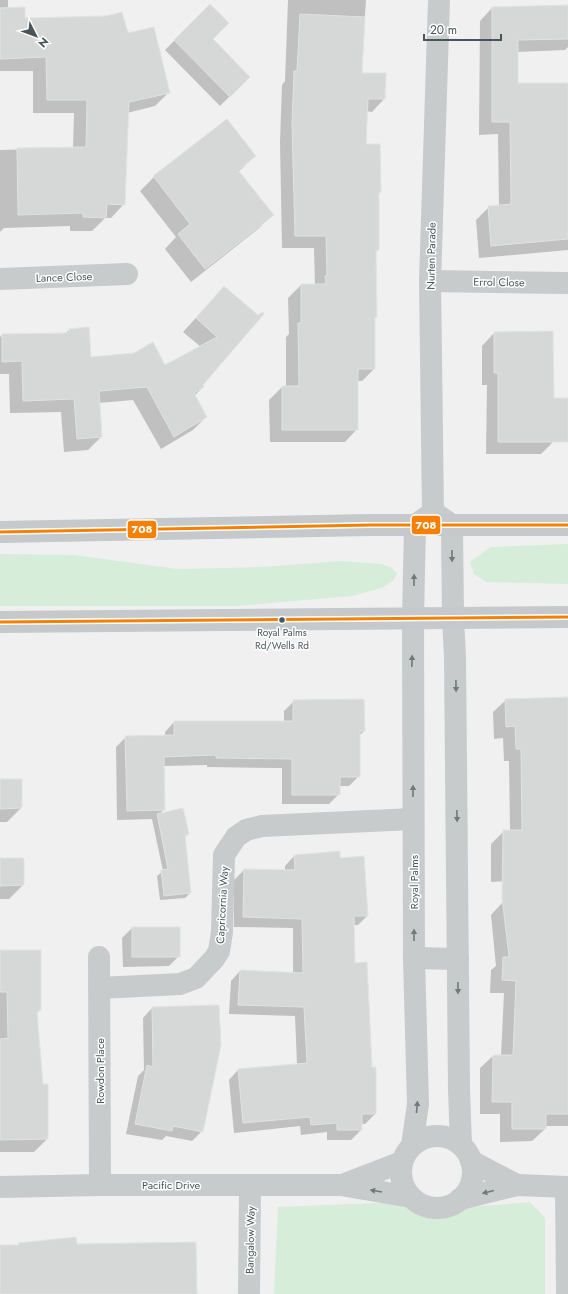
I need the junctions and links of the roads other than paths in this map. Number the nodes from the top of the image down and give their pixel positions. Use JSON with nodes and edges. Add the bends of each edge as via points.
{"nodes":[{"id":1,"x":439,"y":0,"type":"edge"},
{"id":2,"x":127,"y":274,"type":"dead end"},
{"id":3,"x":0,"y":279,"type":"edge"},
{"id":4,"x":430,"y":281,"type":"junction"},
{"id":5,"x":568,"y":283,"type":"edge"},
{"id":6,"x":433,"y":512,"type":"junction"},
{"id":7,"x":415,"y":525,"type":"junction"},
{"id":8,"x":452,"y":525,"type":"junction"},
{"id":9,"x":568,"y":525,"type":"edge"},
{"id":10,"x":0,"y":532,"type":"edge"},
{"id":11,"x":568,"y":618,"type":"edge"},
{"id":12,"x":413,"y":619,"type":"junction"},
{"id":13,"x":453,"y":619,"type":"junction"},
{"id":14,"x":0,"y":622,"type":"edge"},
{"id":15,"x":413,"y":819,"type":"junction"},
{"id":16,"x":99,"y":957,"type":"dead end"},
{"id":17,"x":414,"y":958,"type":"junction"},
{"id":18,"x":458,"y":959,"type":"junction"},
{"id":19,"x":100,"y":988,"type":"junction"},
{"id":20,"x":466,"y":1153,"type":"junction"},
{"id":21,"x":407,"y":1154,"type":"junction"},
{"id":22,"x":100,"y":1185,"type":"junction"},
{"id":23,"x":341,"y":1185,"type":"junction"},
{"id":24,"x":517,"y":1185,"type":"junction"},
{"id":25,"x":250,"y":1186,"type":"junction"},
{"id":26,"x":0,"y":1187,"type":"edge"},
{"id":27,"x":567,"y":1187,"type":"edge"},
{"id":28,"x":411,"y":1197,"type":"junction"},
{"id":29,"x":460,"y":1200,"type":"junction"},
{"id":30,"x":249,"y":1294,"type":"edge"},
{"id":31,"x":567,"y":1294,"type":"edge"}],
"edges":[{"from":1,"to":4,"type":"street","name":"Nurten Parade"},
{"from":2,"to":3,"type":"street","name":"Lance Close"},
{"from":4,"to":5,"type":"street","name":"Errol Close"},
{"from":4,"to":6,"type":"street","name":"Nurten Parade"},
{"from":6,"to":7,"type":"street"},
{"from":6,"to":8,"type":"street"},
{"from":7,"to":8,"type":"main road"},
{"from":7,"to":10,"type":"main road"},
{"from":12,"to":7,"type":"street","one_way":true},
{"from":8,"to":9,"type":"main road"},
{"from":8,"to":13,"type":"street","one_way":true},
{"from":11,"to":13,"type":"main road"},
{"from":12,"to":13,"type":"main road"},
{"from":12,"to":14,"type":"main road"},
{"from":15,"to":12,"type":"street","name":"Royal Palms","one_way":true},
{"from":13,"to":18,"type":"street","one_way":true},
{"from":17,"to":15,"type":"street","name":"Royal Palms","one_way":true},
{"from":15,"to":19,"type":"street","name":"Capricornia Way","via":[[262,826],[246,830],[236,837],[224,855],[222,932],[219,951],[214,959],[196,978],[180,984]]},
{"from":16,"to":19,"type":"street","name":"Rowdon Place"},
{"from":17,"to":18,"type":"street"},
{"from":21,"to":17,"type":"street","name":"Royal Palms","one_way":true,"via":[[418,1104]]},
{"from":18,"to":20,"type":"street","one_way":true},
{"from":19,"to":22,"type":"street","name":"Rowdon Place"},
{"from":20,"to":21,"type":"street","via":[[452,1139],[442,1136],[426,1138]]},
{"from":20,"to":24,"type":"street"},
{"from":20,"to":29,"type":"street","via":[[473,1171],[467,1192]]},
{"from":21,"to":23,"type":"street","name":"Pacific Drive"},
{"from":21,"to":28,"type":"street","via":[[401,1175],[404,1187]]},
{"from":22,"to":25,"type":"street","name":"Pacific Drive"},
{"from":22,"to":26,"type":"street","name":"Pacific Drive"},
{"from":23,"to":25,"type":"street","name":"Pacific Drive"},
{"from":28,"to":23,"type":"street","name":"Pacific Drive","one_way":true},
{"from":24,"to":27,"type":"street"},
{"from":24,"to":29,"type":"street","one_way":true},
{"from":25,"to":30,"type":"street","name":"Bangalow Way"},
{"from":27,"to":31,"type":"street"},
{"from":28,"to":29,"type":"street","via":[[420,1204],[440,1208]]}]}
